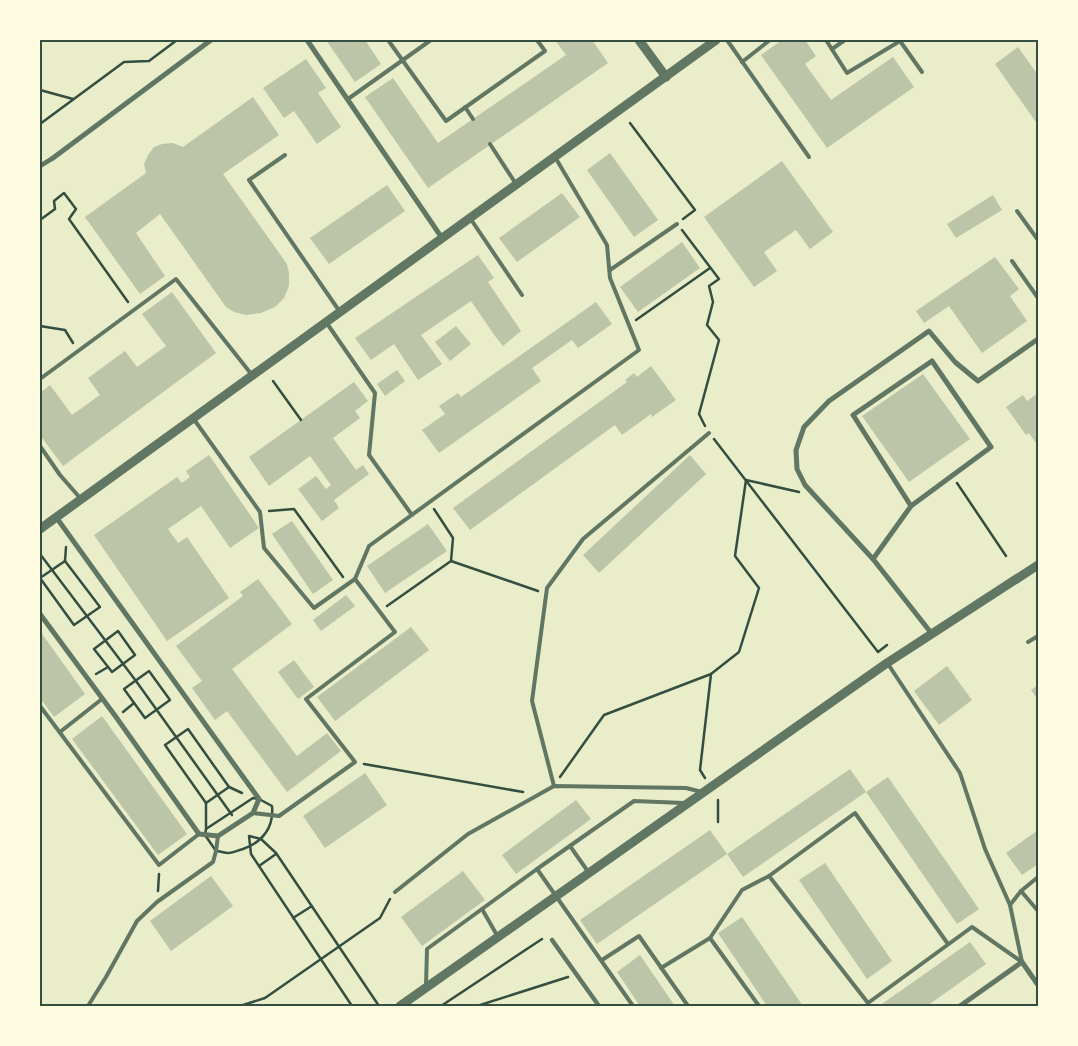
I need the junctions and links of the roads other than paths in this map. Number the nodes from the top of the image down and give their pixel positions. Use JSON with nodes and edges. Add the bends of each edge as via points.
{"nodes":[{"id":1,"x":211,"y":40,"type":"edge"},
{"id":2,"x":307,"y":40,"type":"edge"},
{"id":3,"x":388,"y":40,"type":"edge"},
{"id":4,"x":431,"y":40,"type":"edge"},
{"id":5,"x":537,"y":40,"type":"edge"},
{"id":6,"x":639,"y":40,"type":"edge"},
{"id":7,"x":716,"y":40,"type":"edge"},
{"id":8,"x":727,"y":40,"type":"edge"},
{"id":9,"x":770,"y":40,"type":"edge"},
{"id":10,"x":826,"y":40,"type":"edge"},
{"id":11,"x":845,"y":40,"type":"edge"},
{"id":12,"x":832,"y":49,"type":"junction"},
{"id":13,"x":403,"y":60,"type":"junction"},
{"id":14,"x":742,"y":62,"type":"junction"},
{"id":15,"x":922,"y":72,"type":"dead end"},
{"id":16,"x":666,"y":77,"type":"junction"},
{"id":17,"x":348,"y":99,"type":"junction"},
{"id":18,"x":465,"y":107,"type":"junction"},
{"id":19,"x":472,"y":119,"type":"dead end"},
{"id":20,"x":490,"y":144,"type":"dead end"},
{"id":21,"x":285,"y":155,"type":"dead end"},
{"id":22,"x":555,"y":157,"type":"junction"},
{"id":23,"x":809,"y":157,"type":"dead end"},
{"id":24,"x":53,"y":158,"type":"joint"},
{"id":25,"x":40,"y":166,"type":"edge"},
{"id":26,"x":516,"y":184,"type":"junction"},
{"id":27,"x":1017,"y":211,"type":"dead end"},
{"id":28,"x":470,"y":218,"type":"junction"},
{"id":29,"x":677,"y":224,"type":"road end"},
{"id":30,"x":442,"y":238,"type":"junction"},
{"id":31,"x":1038,"y":240,"type":"edge"},
{"id":32,"x":1012,"y":261,"type":"dead end"},
{"id":33,"x":610,"y":270,"type":"junction"},
{"id":34,"x":522,"y":295,"type":"dead end"},
{"id":35,"x":1038,"y":298,"type":"edge"},
{"id":36,"x":340,"y":312,"type":"junction"},
{"id":37,"x":326,"y":322,"type":"junction"},
{"id":38,"x":1038,"y":339,"type":"edge"},
{"id":39,"x":252,"y":375,"type":"junction"},
{"id":40,"x":40,"y":379,"type":"edge"},
{"id":41,"x":193,"y":418,"type":"junction"},
{"id":42,"x":709,"y":433,"type":"road end"},
{"id":43,"x":40,"y":446,"type":"edge"},
{"id":44,"x":81,"y":499,"type":"junction"},
{"id":45,"x":911,"y":506,"type":"junction"},
{"id":46,"x":412,"y":515,"type":"junction"},
{"id":47,"x":56,"y":517,"type":"junction"},
{"id":48,"x":40,"y":528,"type":"edge"},
{"id":49,"x":873,"y":559,"type":"junction"},
{"id":50,"x":1038,"y":565,"type":"edge"},
{"id":51,"x":355,"y":579,"type":"junction"},
{"id":52,"x":40,"y":614,"type":"edge"},
{"id":53,"x":932,"y":634,"type":"junction"},
{"id":54,"x":1038,"y":636,"type":"edge"},
{"id":55,"x":1028,"y":642,"type":"dead end"},
{"id":56,"x":887,"y":663,"type":"junction"},
{"id":57,"x":102,"y":698,"type":"junction"},
{"id":58,"x":40,"y":706,"type":"edge"},
{"id":59,"x":60,"y":732,"type":"junction"},
{"id":60,"x":554,"y":786,"type":"junction"},
{"id":61,"x":704,"y":792,"type":"junction"},
{"id":62,"x":689,"y":803,"type":"junction"},
{"id":63,"x":253,"y":813,"type":"junction"},
{"id":64,"x":199,"y":834,"type":"junction"},
{"id":65,"x":218,"y":836,"type":"junction"},
{"id":66,"x":570,"y":846,"type":"junction"},
{"id":67,"x":537,"y":870,"type":"junction"},
{"id":68,"x":589,"y":873,"type":"junction"},
{"id":69,"x":769,"y":876,"type":"junction"},
{"id":70,"x":1038,"y":877,"type":"edge"},
{"id":71,"x":1021,"y":891,"type":"junction"},
{"id":72,"x":394,"y":892,"type":"road end"},
{"id":73,"x":557,"y":896,"type":"junction"},
{"id":74,"x":1010,"y":905,"type":"junction"},
{"id":75,"x":482,"y":909,"type":"junction"},
{"id":76,"x":1038,"y":911,"type":"edge"},
{"id":77,"x":498,"y":937,"type":"junction"},
{"id":78,"x":710,"y":938,"type":"junction"},
{"id":79,"x":552,"y":940,"type":"road end"},
{"id":80,"x":948,"y":944,"type":"junction"},
{"id":81,"x":602,"y":960,"type":"junction"},
{"id":82,"x":1022,"y":962,"type":"junction"},
{"id":83,"x":661,"y":968,"type":"junction"},
{"id":84,"x":1038,"y":985,"type":"edge"},
{"id":85,"x":426,"y":988,"type":"junction"},
{"id":86,"x":868,"y":1003,"type":"junction"},
{"id":87,"x":88,"y":1006,"type":"edge"},
{"id":88,"x":400,"y":1006,"type":"edge"},
{"id":89,"x":599,"y":1006,"type":"edge"},
{"id":90,"x":633,"y":1006,"type":"edge"},
{"id":91,"x":688,"y":1006,"type":"edge"},
{"id":92,"x":759,"y":1006,"type":"edge"},
{"id":93,"x":864,"y":1006,"type":"edge"},
{"id":94,"x":960,"y":1006,"type":"edge"}],
"edges":[{"from":1,"to":24,"type":"street"},
{"from":2,"to":17,"type":"street"},
{"from":3,"to":13,"type":"lane"},
{"from":4,"to":13,"type":"lane"},
{"from":5,"to":18,"type":"lane","via":[[544,51]]},
{"from":6,"to":16,"type":"street"},
{"from":7,"to":16,"type":"street"},
{"from":8,"to":14,"type":"lane"},
{"from":9,"to":14,"type":"lane"},
{"from":10,"to":12,"type":"lane"},
{"from":11,"to":12,"type":"lane"},
{"from":12,"to":15,"type":"lane","via":[[847,73],[900,41]]},
{"from":13,"to":17,"type":"lane"},
{"from":13,"to":18,"type":"lane","via":[[446,121]]},
{"from":14,"to":23,"type":"lane"},
{"from":16,"to":22,"type":"street"},
{"from":17,"to":30,"type":"street"},
{"from":18,"to":19,"type":"lane"},
{"from":20,"to":26,"type":"lane"},
{"from":21,"to":36,"type":"lane","via":[[250,180]]},
{"from":22,"to":26,"type":"street"},
{"from":22,"to":33,"type":"lane","via":[[607,245]]},
{"from":24,"to":25,"type":"street"},
{"from":26,"to":28,"type":"street"},
{"from":27,"to":31,"type":"lane"},
{"from":28,"to":30,"type":"street"},
{"from":28,"to":34,"type":"lane"},
{"from":29,"to":33,"type":"lane"},
{"from":30,"to":36,"type":"street"},
{"from":32,"to":35,"type":"lane"},
{"from":33,"to":46,"type":"lane","via":[[610,278],[639,350]]},
{"from":36,"to":37,"type":"street"},
{"from":37,"to":39,"type":"street"},
{"from":37,"to":46,"type":"lane","via":[[375,393],[369,455]]},
{"from":38,"to":49,"type":"street","via":[[978,381],[955,362],[929,330],[829,402],[804,427],[796,450],[797,470],[805,485]]},
{"from":39,"to":40,"type":"lane","via":[[176,279]]},
{"from":39,"to":41,"type":"street"},
{"from":41,"to":44,"type":"street"},
{"from":41,"to":51,"type":"lane","via":[[260,512],[264,548],[314,608]]},
{"from":42,"to":60,"type":"lane","via":[[583,539],[547,588],[532,701]]},
{"from":43,"to":44,"type":"lane"},
{"from":44,"to":47,"type":"street"},
{"from":45,"to":45,"type":"street","via":[[991,447],[932,361],[852,415]]},
{"from":45,"to":49,"type":"street"},
{"from":46,"to":51,"type":"lane","via":[[370,546]]},
{"from":47,"to":48,"type":"street"},
{"from":47,"to":63,"type":"street","via":[[259,799]]},
{"from":49,"to":53,"type":"street"},
{"from":50,"to":53,"type":"street"},
{"from":51,"to":63,"type":"lane","via":[[396,632],[306,698],[355,762],[278,816]]},
{"from":52,"to":57,"type":"street"},
{"from":53,"to":56,"type":"street"},
{"from":54,"to":55,"type":"lane"},
{"from":56,"to":61,"type":"street"},
{"from":56,"to":74,"type":"lane","via":[[960,773],[985,849]]},
{"from":57,"to":59,"type":"lane"},
{"from":57,"to":64,"type":"street"},
{"from":58,"to":59,"type":"lane"},
{"from":59,"to":64,"type":"lane","via":[[159,865]]},
{"from":60,"to":61,"type":"lane","via":[[686,788]]},
{"from":60,"to":72,"type":"lane","via":[[468,834]]},
{"from":61,"to":62,"type":"street"},
{"from":62,"to":66,"type":"lane","via":[[634,801]]},
{"from":62,"to":68,"type":"street"},
{"from":63,"to":65,"type":"street"},
{"from":64,"to":65,"type":"street"},
{"from":65,"to":87,"type":"lane","via":[[213,862],[157,902],[137,921]]},
{"from":66,"to":67,"type":"lane"},
{"from":66,"to":68,"type":"lane"},
{"from":67,"to":73,"type":"lane"},
{"from":67,"to":75,"type":"lane"},
{"from":68,"to":73,"type":"street"},
{"from":69,"to":78,"type":"lane","via":[[742,890]]},
{"from":69,"to":80,"type":"lane","via":[[855,813]]},
{"from":69,"to":86,"type":"lane"},
{"from":70,"to":71,"type":"lane"},
{"from":71,"to":74,"type":"lane"},
{"from":71,"to":76,"type":"lane"},
{"from":73,"to":77,"type":"street"},
{"from":73,"to":81,"type":"lane"},
{"from":74,"to":82,"type":"lane"},
{"from":75,"to":77,"type":"lane"},
{"from":75,"to":85,"type":"lane","via":[[427,948]]},
{"from":77,"to":85,"type":"street"},
{"from":78,"to":83,"type":"lane"},
{"from":78,"to":92,"type":"lane"},
{"from":79,"to":89,"type":"street"},
{"from":80,"to":82,"type":"lane","via":[[972,927]]},
{"from":80,"to":86,"type":"lane"},
{"from":81,"to":83,"type":"lane","via":[[639,936]]},
{"from":81,"to":90,"type":"lane"},
{"from":82,"to":84,"type":"street"},
{"from":82,"to":94,"type":"street"},
{"from":83,"to":91,"type":"lane"},
{"from":85,"to":88,"type":"street"},
{"from":86,"to":93,"type":"lane"}]}
